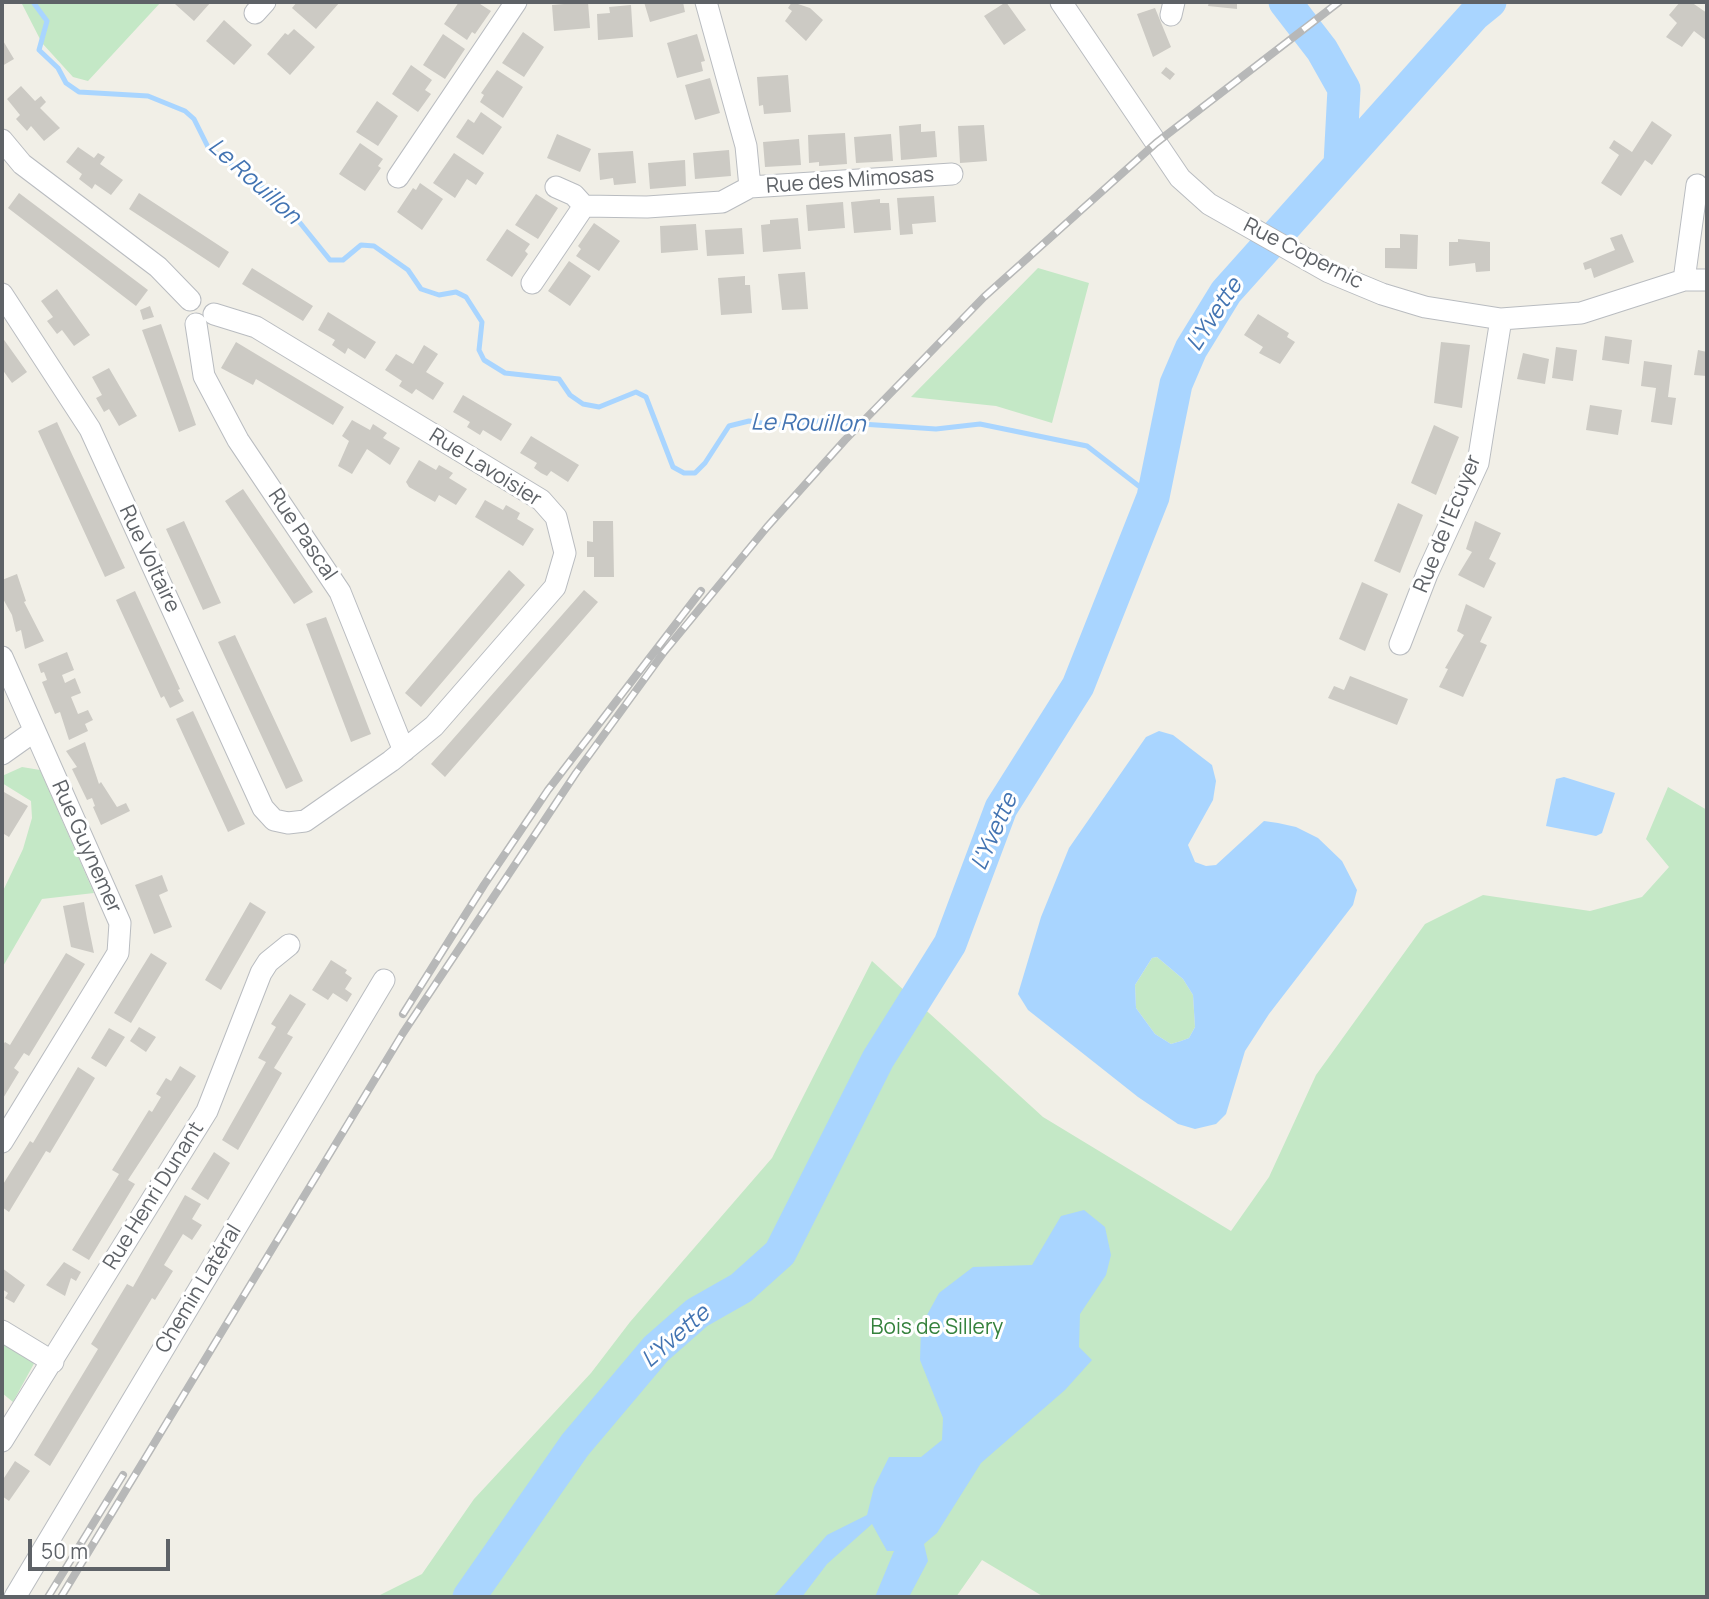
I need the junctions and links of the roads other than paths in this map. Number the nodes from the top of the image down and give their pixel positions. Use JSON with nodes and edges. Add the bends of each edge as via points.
{"nodes":[{"id":1,"x":516,"y":2,"type":"edge"},
{"id":2,"x":706,"y":2,"type":"edge"},
{"id":3,"x":1061,"y":2,"type":"edge"},
{"id":4,"x":2,"y":140,"type":"edge"},
{"id":5,"x":951,"y":174,"type":"dead end"},
{"id":6,"x":398,"y":177,"type":"dead end"},
{"id":7,"x":1697,"y":185,"type":"dead end"},
{"id":8,"x":556,"y":187,"type":"dead end"},
{"id":9,"x":750,"y":187,"type":"junction"},
{"id":10,"x":584,"y":206,"type":"junction"},
{"id":11,"x":1684,"y":279,"type":"junction"},
{"id":12,"x":1707,"y":280,"type":"edge"},
{"id":13,"x":532,"y":283,"type":"dead end"},
{"id":14,"x":2,"y":294,"type":"edge"},
{"id":15,"x":205,"y":319,"type":"junction"},
{"id":16,"x":1502,"y":319,"type":"junction"},
{"id":17,"x":1400,"y":644,"type":"dead end"},
{"id":18,"x":2,"y":657,"type":"edge"},
{"id":19,"x":33,"y":732,"type":"junction"},
{"id":20,"x":404,"y":751,"type":"junction"},
{"id":21,"x":2,"y":754,"type":"edge"},
{"id":22,"x":288,"y":823,"type":"joint"},
{"id":23,"x":289,"y":946,"type":"dead end"},
{"id":24,"x":384,"y":980,"type":"dead end"},
{"id":25,"x":2,"y":1142,"type":"edge"},
{"id":26,"x":2,"y":1331,"type":"edge"},
{"id":27,"x":52,"y":1362,"type":"junction"},
{"id":28,"x":2,"y":1441,"type":"edge"},
{"id":29,"x":15,"y":1597,"type":"edge"}],
"edges":[{"from":1,"to":6,"type":"street"},
{"from":2,"to":9,"type":"street","via":[[746,146]]},
{"from":3,"to":16,"type":"street","name":"Rue Copernic","via":[[1180,178],[1195,193],[1297,255],[1382,294],[1425,307]]},
{"from":4,"to":15,"type":"street","via":[[22,164],[158,267],[190,300],[186,313]]},
{"from":5,"to":9,"type":"street","name":"Rue des Mimosas"},
{"from":7,"to":11,"type":"street"},
{"from":8,"to":10,"type":"street"},
{"from":9,"to":10,"type":"street","name":"Rue des Mimosas","via":[[722,202]]},
{"from":10,"to":13,"type":"street"},
{"from":11,"to":12,"type":"street","name":"Rue Copernic"},
{"from":11,"to":16,"type":"street","name":"Rue Copernic","via":[[1581,313]]},
{"from":14,"to":22,"type":"street","name":"Rue Voltaire","via":[[90,429],[263,808],[274,820]]},
{"from":15,"to":20,"type":"street","name":"Rue Pascal","via":[[204,376],[238,440],[340,592]]},
{"from":15,"to":20,"type":"street","name":"Rue Lavoisier","via":[[256,327],[541,500],[556,517],[565,553],[555,587],[435,726]]},
{"from":16,"to":17,"type":"street","name":"Rue de l'Ecuyer","via":[[1478,463]]},
{"from":18,"to":19,"type":"street","name":"Rue Guynemer"},
{"from":19,"to":21,"type":"street"},
{"from":19,"to":25,"type":"street","name":"Rue Guynemer","via":[[111,898],[120,923],[118,953]]},
{"from":20,"to":22,"type":"street","name":"Rue Lavoisier","via":[[305,821]]},
{"from":23,"to":27,"type":"street","name":"Rue Henri Dunant","via":[[261,973],[207,1111]]},
{"from":24,"to":29,"type":"street","name":"Chemin Latéral"},
{"from":26,"to":27,"type":"street"},
{"from":27,"to":28,"type":"street","name":"Rue Henri Dunant"}]}
